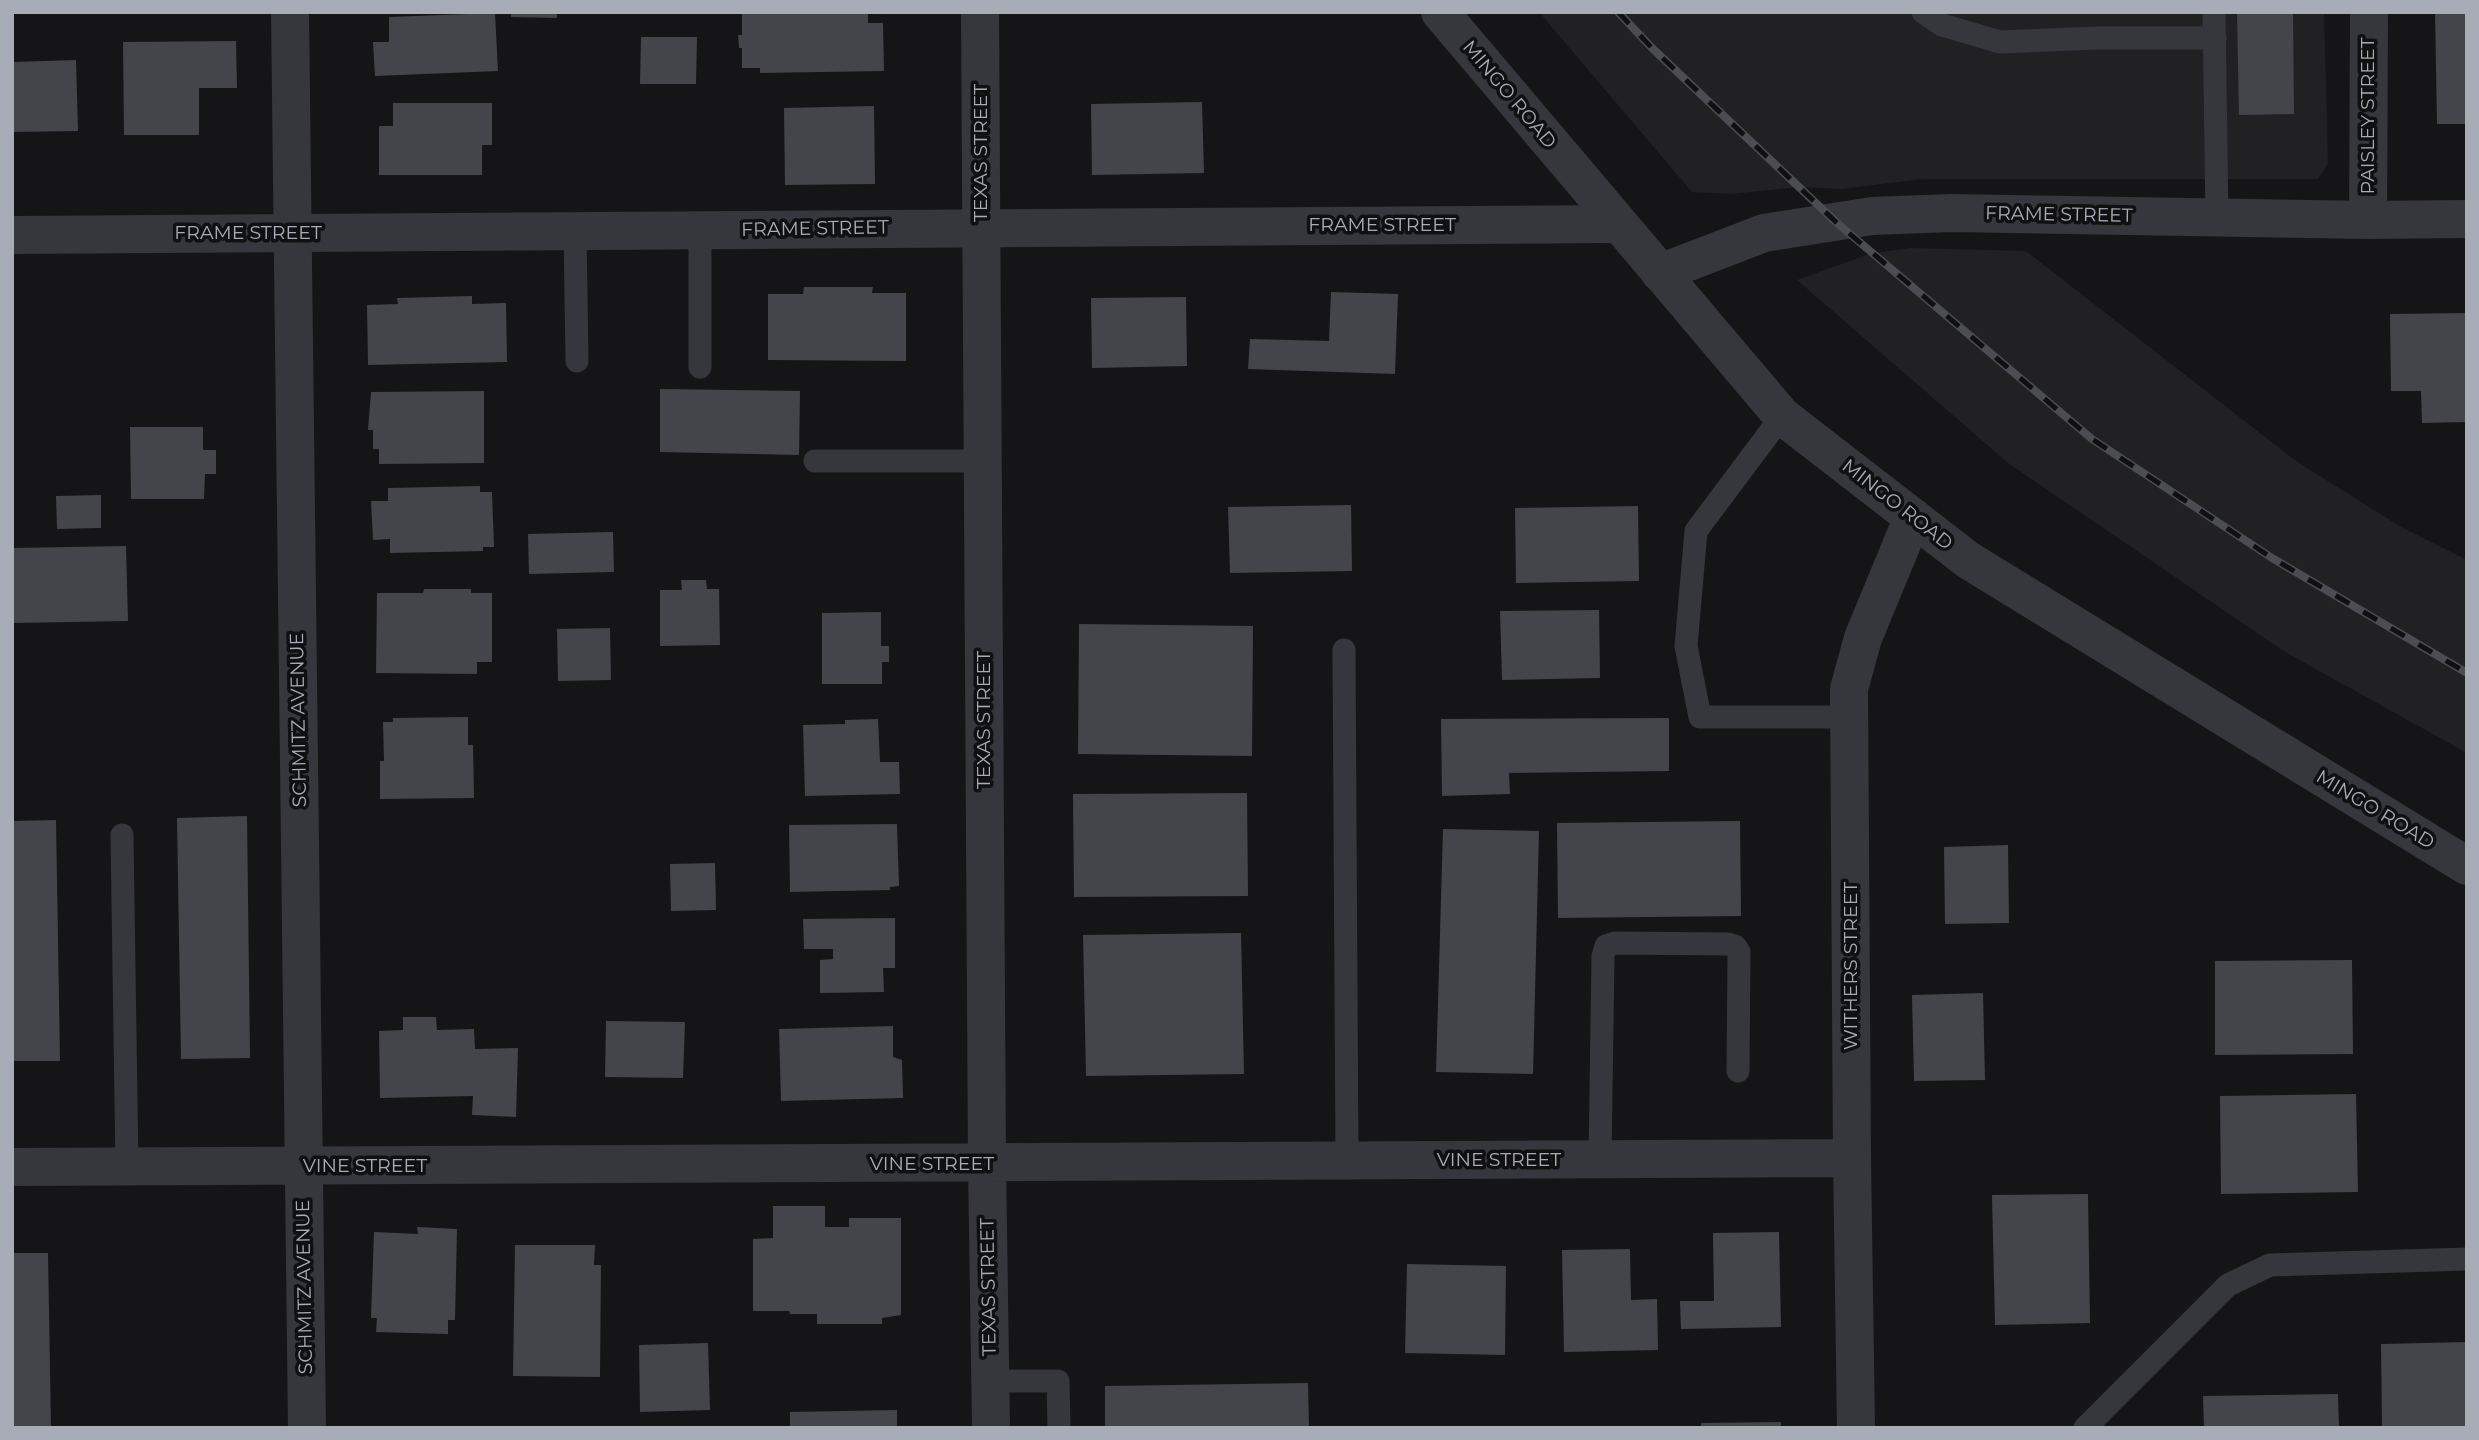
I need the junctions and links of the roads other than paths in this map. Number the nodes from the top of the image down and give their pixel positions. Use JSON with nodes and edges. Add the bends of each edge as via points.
{"nodes":[{"id":1,"x":290,"y":12,"type":"edge"},
{"id":2,"x":980,"y":12,"type":"edge"},
{"id":3,"x":1440,"y":12,"type":"edge"},
{"id":4,"x":1923,"y":12,"type":"edge"},
{"id":5,"x":2214,"y":12,"type":"edge"},
{"id":6,"x":2369,"y":12,"type":"edge"},
{"id":7,"x":1960,"y":21,"type":"edge"},
{"id":8,"x":2215,"y":38,"type":"junction"},
{"id":9,"x":2217,"y":218,"type":"junction"},
{"id":10,"x":2467,"y":219,"type":"edge"},
{"id":11,"x":2368,"y":220,"type":"junction"},
{"id":12,"x":1618,"y":224,"type":"junction"},
{"id":13,"x":982,"y":228,"type":"junction"},
{"id":14,"x":699,"y":230,"type":"junction"},
{"id":15,"x":575,"y":231,"type":"junction"},
{"id":16,"x":293,"y":233,"type":"junction"},
{"id":17,"x":12,"y":235,"type":"edge"},
{"id":18,"x":1660,"y":273,"type":"junction"},
{"id":19,"x":577,"y":361,"type":"dead end"},
{"id":20,"x":700,"y":367,"type":"dead end"},
{"id":21,"x":1782,"y":416,"type":"junction"},
{"id":22,"x":816,"y":461,"type":"dead end"},
{"id":23,"x":983,"y":461,"type":"junction"},
{"id":24,"x":1913,"y":517,"type":"junction"},
{"id":25,"x":1344,"y":650,"type":"dead end"},
{"id":26,"x":1849,"y":717,"type":"junction"},
{"id":27,"x":122,"y":835,"type":"dead end"},
{"id":28,"x":2467,"y":866,"type":"edge"},
{"id":29,"x":1738,"y":1071,"type":"dead end"},
{"id":30,"x":1852,"y":1158,"type":"junction"},
{"id":31,"x":1600,"y":1160,"type":"junction"},
{"id":32,"x":1347,"y":1161,"type":"junction"},
{"id":33,"x":987,"y":1163,"type":"junction"},
{"id":34,"x":12,"y":1167,"type":"edge"},
{"id":35,"x":304,"y":1167,"type":"junction"},
{"id":36,"x":127,"y":1168,"type":"junction"},
{"id":37,"x":2467,"y":1259,"type":"edge"},
{"id":38,"x":990,"y":1381,"type":"junction"},
{"id":39,"x":307,"y":1428,"type":"edge"},
{"id":40,"x":991,"y":1428,"type":"edge"},
{"id":41,"x":1059,"y":1428,"type":"edge"},
{"id":42,"x":1856,"y":1428,"type":"edge"},
{"id":43,"x":2085,"y":1428,"type":"edge"}],
"edges":[{"from":1,"to":16,"type":"street","name":"SCHMITZ AVENUE"},
{"from":2,"to":13,"type":"street","name":"TEXAS STREET"},
{"from":3,"to":12,"type":"street","name":"MINGO ROAD"},
{"from":4,"to":7,"type":"lane","via":[[1942,25]]},
{"from":5,"to":8,"type":"lane"},
{"from":6,"to":11,"type":"street","name":"PAISLEY STREET"},
{"from":7,"to":8,"type":"lane","via":[[2000,42]]},
{"from":8,"to":9,"type":"lane"},
{"from":9,"to":11,"type":"street","name":"FRAME STREET"},
{"from":9,"to":18,"type":"street","name":"FRAME STREET","via":[[1872,216],[1764,233]]},
{"from":10,"to":11,"type":"street","name":"FRAME STREET"},
{"from":12,"to":13,"type":"street","name":"FRAME STREET"},
{"from":12,"to":18,"type":"street","name":"MINGO ROAD"},
{"from":13,"to":14,"type":"street","name":"FRAME STREET"},
{"from":13,"to":23,"type":"street","name":"TEXAS STREET"},
{"from":14,"to":15,"type":"street","name":"FRAME STREET"},
{"from":14,"to":20,"type":"lane"},
{"from":15,"to":16,"type":"street","name":"FRAME STREET"},
{"from":15,"to":19,"type":"lane"},
{"from":16,"to":17,"type":"street","name":"FRAME STREET"},
{"from":16,"to":35,"type":"street","name":"SCHMITZ AVENUE"},
{"from":18,"to":21,"type":"street","name":"MINGO ROAD"},
{"from":21,"to":24,"type":"street","name":"MINGO ROAD"},
{"from":21,"to":26,"type":"lane","via":[[1696,531],[1686,646],[1700,717]]},
{"from":22,"to":23,"type":"lane"},
{"from":23,"to":33,"type":"street","name":"TEXAS STREET"},
{"from":24,"to":26,"type":"street","name":"WITHERS STREET","via":[[1863,638],[1849,689]]},
{"from":24,"to":28,"type":"street","name":"MINGO ROAD","via":[[1968,560]]},
{"from":25,"to":32,"type":"lane"},
{"from":26,"to":30,"type":"street","name":"WITHERS STREET"},
{"from":27,"to":36,"type":"lane"},
{"from":29,"to":31,"type":"lane","via":[[1739,953],[1735,946],[1606,946]]},
{"from":30,"to":31,"type":"street","name":"VINE STREET"},
{"from":30,"to":42,"type":"street","name":"WITHERS STREET"},
{"from":31,"to":32,"type":"street","name":"VINE STREET"},
{"from":32,"to":33,"type":"street","name":"VINE STREET"},
{"from":33,"to":35,"type":"street","name":"VINE STREET"},
{"from":33,"to":38,"type":"street","name":"TEXAS STREET"},
{"from":34,"to":36,"type":"street","name":"VINE STREET"},
{"from":35,"to":36,"type":"street","name":"VINE STREET"},
{"from":35,"to":39,"type":"street","name":"SCHMITZ AVENUE"},
{"from":37,"to":43,"type":"lane","via":[[2270,1265],[2228,1285]]},
{"from":38,"to":40,"type":"street","name":"TEXAS STREET"},
{"from":38,"to":41,"type":"lane","via":[[1058,1381]]}]}
